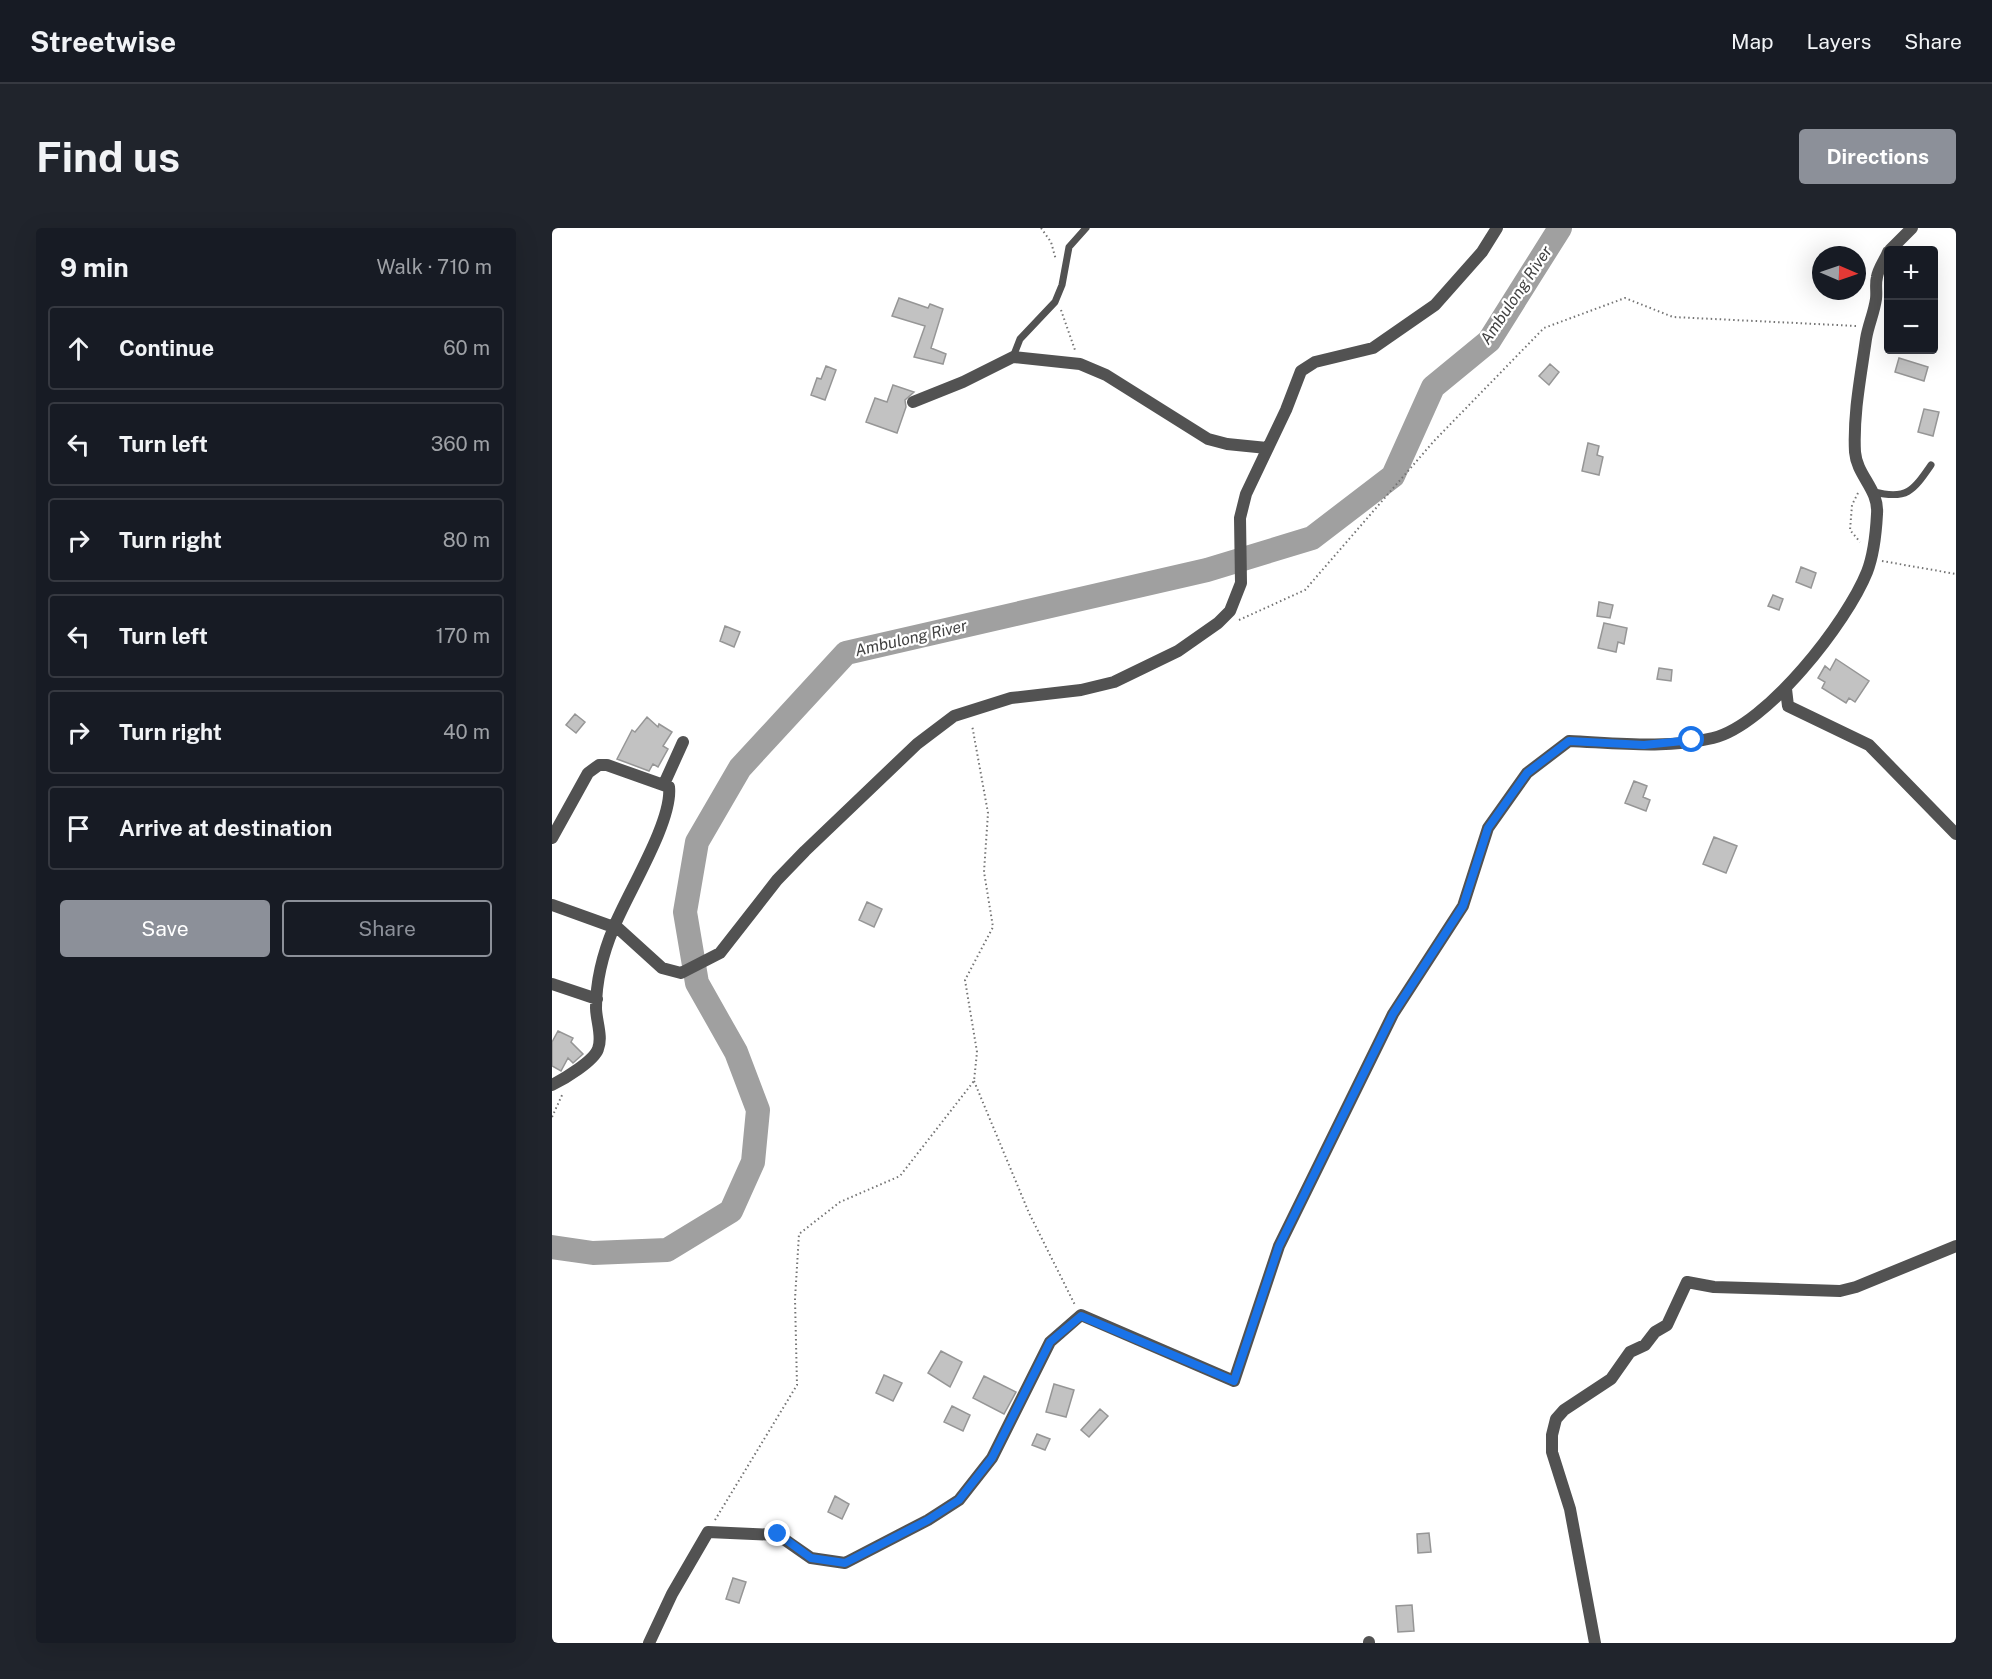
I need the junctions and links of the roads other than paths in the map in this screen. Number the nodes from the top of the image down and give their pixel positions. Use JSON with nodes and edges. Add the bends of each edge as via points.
{"nodes":[{"id":1,"x":1086,"y":228,"type":"edge"},
{"id":2,"x":1497,"y":228,"type":"edge"},
{"id":3,"x":1912,"y":228,"type":"edge"},
{"id":4,"x":1894,"y":246,"type":"edge"},
{"id":5,"x":1884,"y":261,"type":"edge"},
{"id":6,"x":1013,"y":357,"type":"junction"},
{"id":7,"x":913,"y":402,"type":"dead end"},
{"id":8,"x":1266,"y":447,"type":"junction"},
{"id":9,"x":1931,"y":465,"type":"dead end"},
{"id":10,"x":1874,"y":492,"type":"junction"},
{"id":11,"x":1786,"y":689,"type":"junction"},
{"id":12,"x":683,"y":742,"type":"dead end"},
{"id":13,"x":664,"y":784,"type":"junction"},
{"id":14,"x":1956,"y":834,"type":"edge"},
{"id":15,"x":552,"y":838,"type":"edge"},
{"id":16,"x":552,"y":905,"type":"edge"},
{"id":17,"x":614,"y":926,"type":"junction"},
{"id":18,"x":552,"y":984,"type":"edge"},
{"id":19,"x":597,"y":999,"type":"junction"},
{"id":20,"x":552,"y":1085,"type":"edge"},
{"id":21,"x":1956,"y":1246,"type":"edge"},
{"id":22,"x":649,"y":1643,"type":"edge"},
{"id":23,"x":1595,"y":1643,"type":"edge"}],
"edges":[{"from":1,"to":6,"type":"lane","via":[[1069,247],[1055,302],[1020,339]]},
{"from":2,"to":8,"type":"street","via":[[1482,252],[1435,305],[1373,348],[1315,362],[1301,371]]},
{"from":3,"to":4,"type":"street"},
{"from":5,"to":10,"type":"street","via":[[1877,276],[1861,371],[1855,452],[1862,475]]},
{"from":6,"to":7,"type":"street"},
{"from":6,"to":8,"type":"street","via":[[1088,366],[1208,439]]},
{"from":8,"to":17,"type":"street","via":[[1240,518],[1238,596],[1218,623],[1178,651],[1114,682],[1011,698],[954,716],[918,744],[805,850],[715,956],[681,973],[662,968]]},
{"from":9,"to":10,"type":"lane","via":[[1907,494]]},
{"from":10,"to":11,"type":"street","via":[[1877,513],[1867,571],[1824,641]]},
{"from":11,"to":14,"type":"street","via":[[1788,706],[1869,745]]},
{"from":11,"to":22,"type":"street","via":[[1736,729],[1714,738],[1644,745],[1569,741],[1527,773],[1488,828],[1463,906],[1393,1014],[1284,1235],[1234,1381],[1081,1316],[1050,1342],[992,1458],[959,1500],[845,1563],[811,1558],[778,1534],[708,1532]]},
{"from":12,"to":13,"type":"street"},
{"from":13,"to":15,"type":"street","via":[[599,765],[588,773]]},
{"from":13,"to":17,"type":"street","via":[[670,795],[660,824]]},
{"from":16,"to":17,"type":"street"},
{"from":17,"to":19,"type":"street","via":[[600,971]]},
{"from":18,"to":19,"type":"street"},
{"from":19,"to":20,"type":"street","via":[[597,1051]]},
{"from":21,"to":23,"type":"street","via":[[1840,1291],[1714,1287],[1687,1282],[1667,1325],[1645,1345],[1630,1352],[1611,1379],[1564,1410],[1556,1419],[1552,1452],[1570,1509]]}]}
